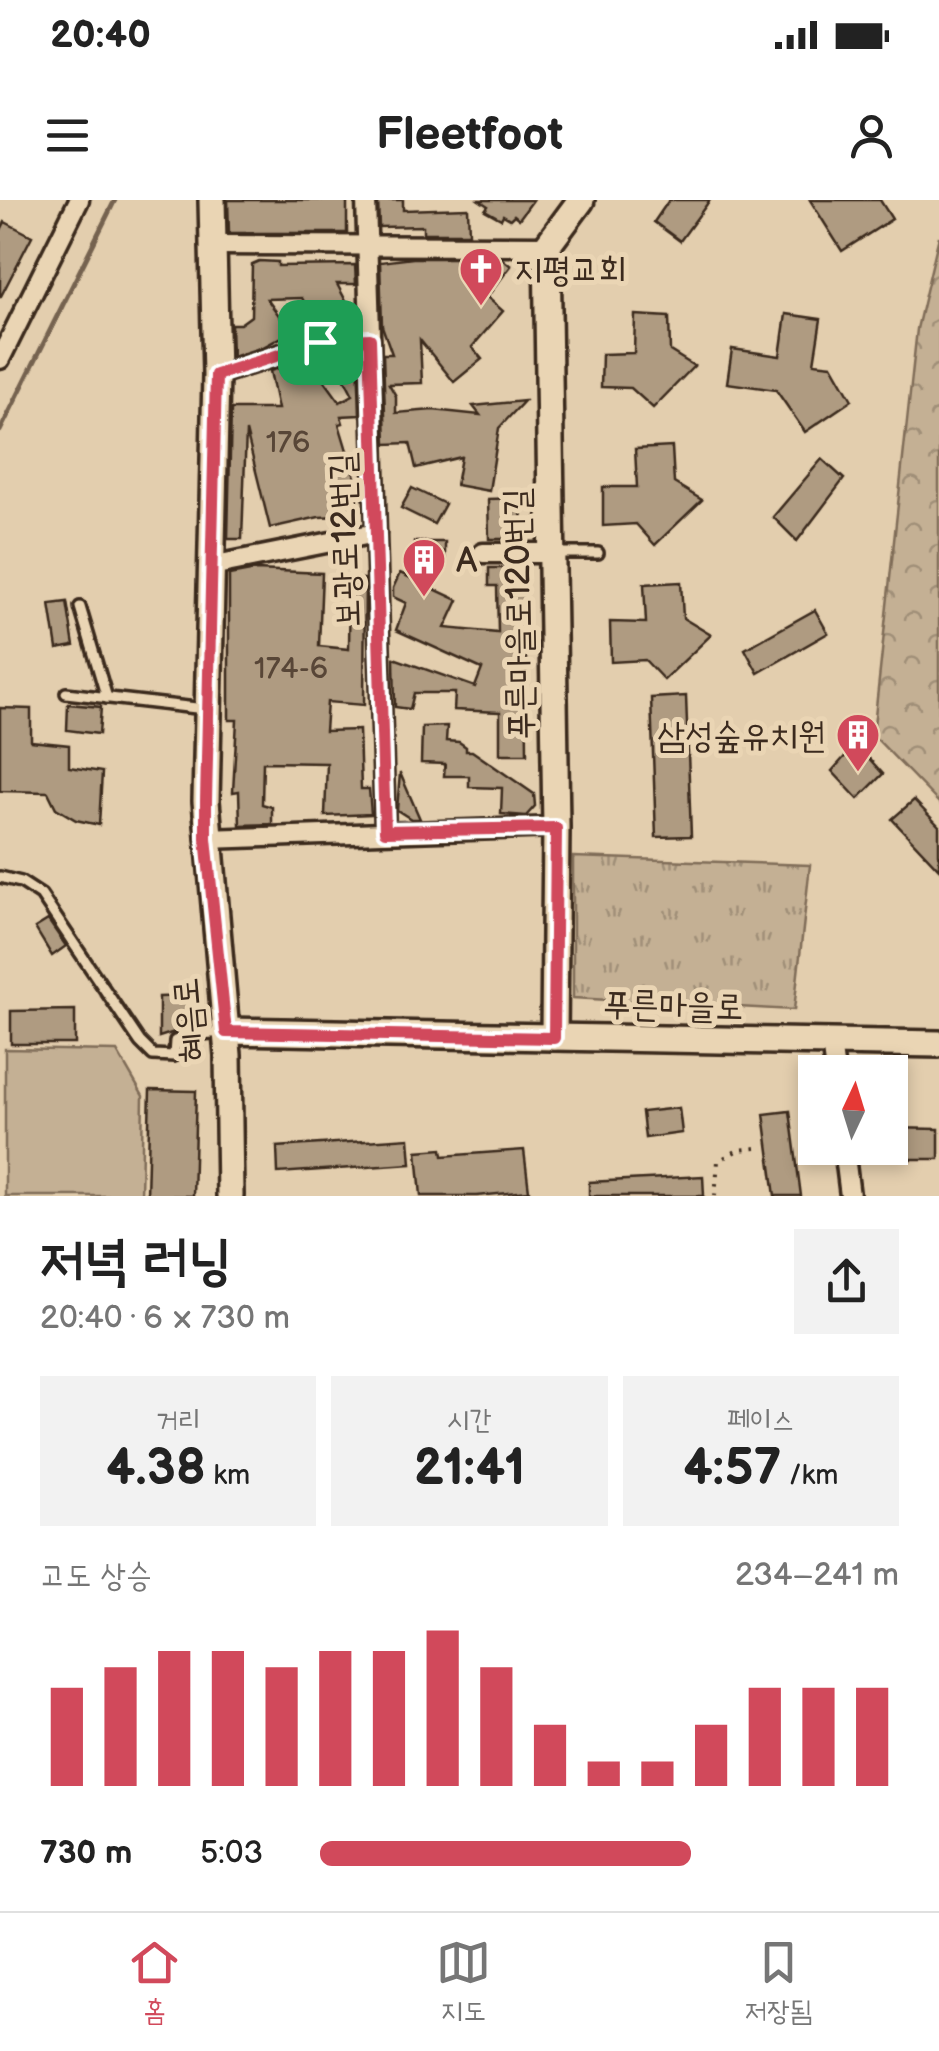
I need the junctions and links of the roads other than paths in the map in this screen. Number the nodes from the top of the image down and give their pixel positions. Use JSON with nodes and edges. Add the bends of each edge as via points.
{"nodes":[{"id":1,"x":79,"y":200,"type":"edge"},
{"id":2,"x":212,"y":200,"type":"edge"},
{"id":3,"x":366,"y":200,"type":"edge"},
{"id":4,"x":581,"y":200,"type":"edge"},
{"id":5,"x":214,"y":246,"type":"junction"},
{"id":6,"x":547,"y":246,"type":"junction"},
{"id":7,"x":368,"y":247,"type":"junction"},
{"id":8,"x":370,"y":339,"type":"junction"},
{"id":9,"x":0,"y":359,"type":"edge"},
{"id":10,"x":216,"y":375,"type":"junction"},
{"id":11,"x":376,"y":533,"type":"junction"},
{"id":12,"x":552,"y":553,"type":"junction"},
{"id":13,"x":598,"y":553,"type":"dead end"},
{"id":14,"x":483,"y":554,"type":"dead end"},
{"id":15,"x":212,"y":566,"type":"junction"},
{"id":16,"x":80,"y":607,"type":"dead end"},
{"id":17,"x":66,"y":693,"type":"dead end"},
{"id":18,"x":107,"y":698,"type":"junction"},
{"id":19,"x":208,"y":709,"type":"junction"},
{"id":20,"x":556,"y":828,"type":"junction"},
{"id":21,"x":385,"y":831,"type":"junction"},
{"id":22,"x":206,"y":838,"type":"junction"},
{"id":23,"x":0,"y":877,"type":"edge"},
{"id":24,"x":226,"y":1032,"type":"junction"},
{"id":25,"x":554,"y":1038,"type":"junction"},
{"id":26,"x":831,"y":1042,"type":"junction"},
{"id":27,"x":939,"y":1044,"type":"edge"},
{"id":28,"x":833,"y":1055,"type":"edge"},
{"id":29,"x":846,"y":1165,"type":"edge"},
{"id":30,"x":230,"y":1196,"type":"edge"},
{"id":31,"x":850,"y":1196,"type":"edge"}],
"edges":[{"from":1,"to":9,"type":"street"},
{"from":2,"to":5,"type":"main road","name":"혜음로"},
{"from":3,"to":7,"type":"street","name":"보광로12번길"},
{"from":4,"to":6,"type":"main road"},
{"from":5,"to":7,"type":"street"},
{"from":5,"to":10,"type":"main road","name":"혜음로"},
{"from":6,"to":7,"type":"street"},
{"from":6,"to":12,"type":"main road","name":"푸른마을로120번길"},
{"from":7,"to":8,"type":"street","name":"보광로12번길"},
{"from":8,"to":10,"type":"street","via":[[320,342]]},
{"from":8,"to":11,"type":"street","name":"보광로12번길"},
{"from":10,"to":15,"type":"main road","name":"혜음로"},
{"from":11,"to":15,"type":"street"},
{"from":11,"to":21,"type":"street","name":"보광로12번길"},
{"from":12,"to":13,"type":"lane"},
{"from":12,"to":14,"type":"street"},
{"from":12,"to":20,"type":"main road","name":"푸른마을로120번길"},
{"from":15,"to":19,"type":"main road","name":"혜음로"},
{"from":16,"to":18,"type":"lane"},
{"from":17,"to":18,"type":"lane"},
{"from":18,"to":19,"type":"lane"},
{"from":19,"to":22,"type":"main road","name":"혜음로"},
{"from":20,"to":21,"type":"street"},
{"from":20,"to":25,"type":"main road","name":"푸른마을로120번길"},
{"from":21,"to":22,"type":"street"},
{"from":22,"to":24,"type":"main road","name":"혜음로"},
{"from":23,"to":24,"type":"lane","via":[[41,895],[153,1055],[174,1056],[175,1041],[192,1034]]},
{"from":24,"to":25,"type":"main road","name":"푸른마을로"},
{"from":24,"to":30,"type":"main road","name":"혜음로"},
{"from":25,"to":26,"type":"main road","name":"푸른마을로"},
{"from":26,"to":27,"type":"main road","name":"푸른마을로"},
{"from":26,"to":28,"type":"street"},
{"from":29,"to":31,"type":"street"}]}
